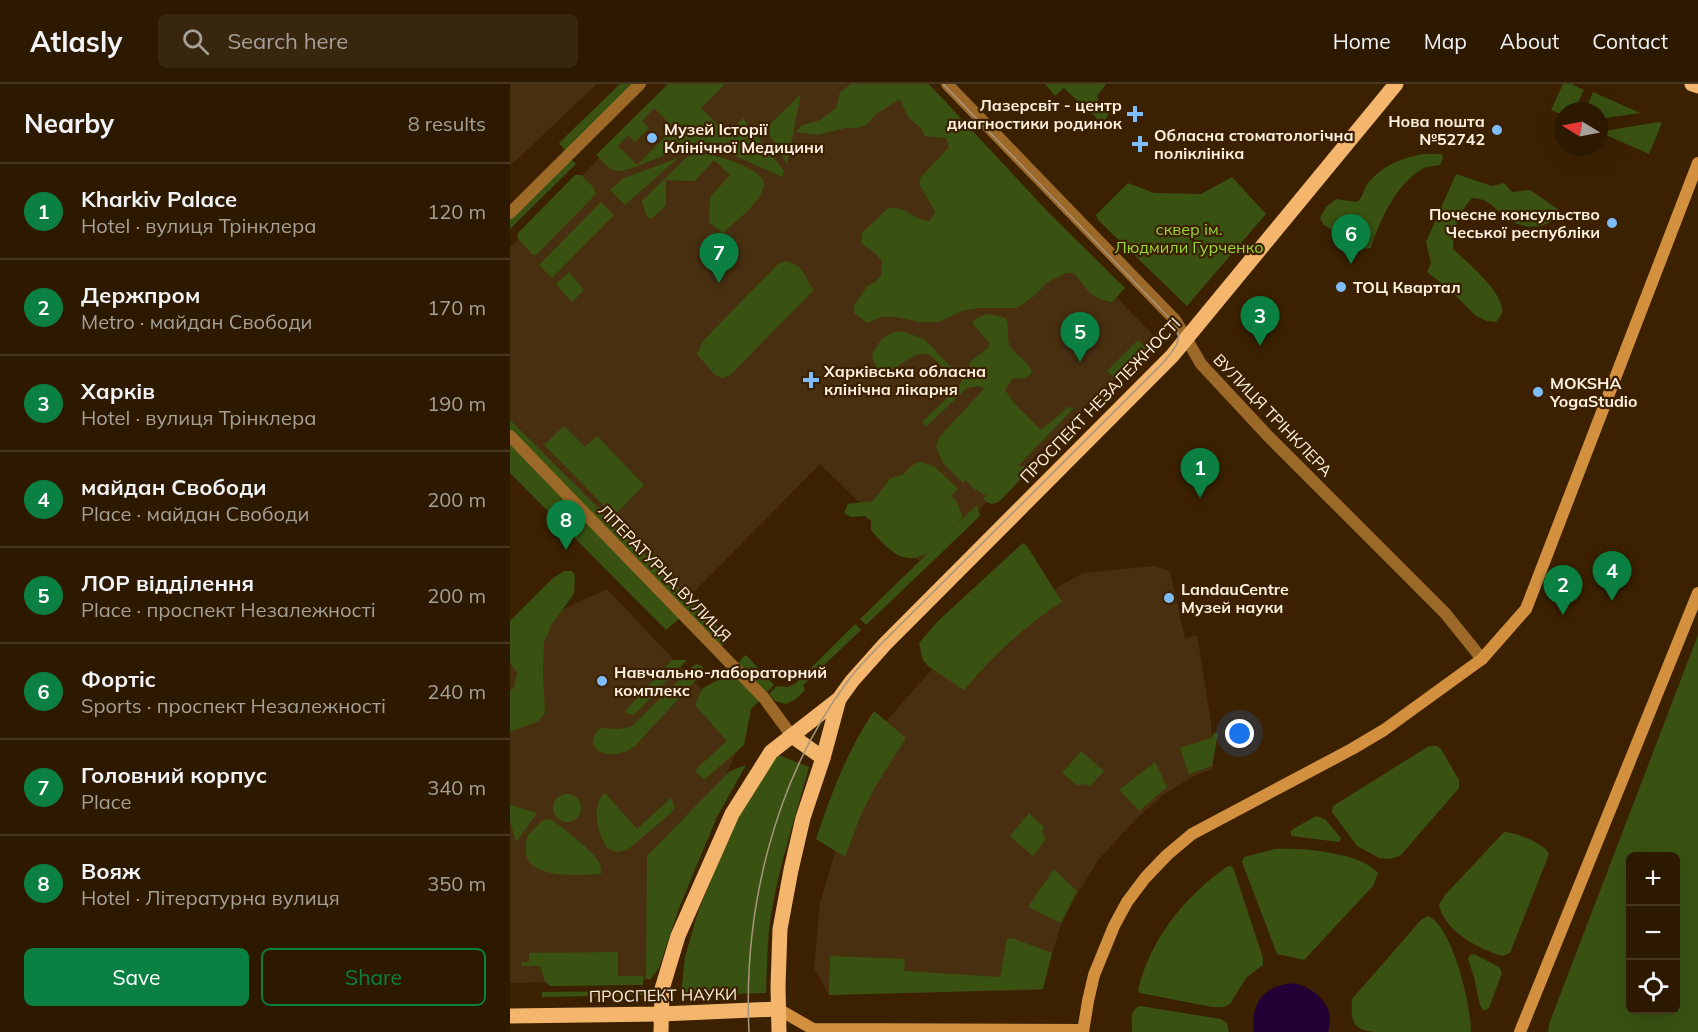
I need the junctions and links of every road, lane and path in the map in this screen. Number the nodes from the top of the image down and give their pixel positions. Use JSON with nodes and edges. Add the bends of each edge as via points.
{"nodes":[{"id":1,"x":640,"y":84,"type":"edge"},
{"id":2,"x":947,"y":84,"type":"edge"},
{"id":3,"x":1396,"y":84,"type":"edge"},
{"id":4,"x":1692,"y":84,"type":"edge"},
{"id":5,"x":1698,"y":86,"type":"edge"},
{"id":6,"x":1698,"y":163,"type":"edge"},
{"id":7,"x":510,"y":213,"type":"edge"},
{"id":8,"x":1186,"y":338,"type":"junction"},
{"id":9,"x":510,"y":436,"type":"edge"},
{"id":10,"x":1698,"y":592,"type":"edge"},
{"id":11,"x":1482,"y":659,"type":"junction"},
{"id":12,"x":839,"y":699,"type":"junction"},
{"id":13,"x":792,"y":736,"type":"junction"},
{"id":14,"x":824,"y":758,"type":"junction"},
{"id":15,"x":778,"y":1009,"type":"junction"},
{"id":16,"x":661,"y":1014,"type":"junction"},
{"id":17,"x":510,"y":1016,"type":"edge"},
{"id":18,"x":810,"y":1030,"type":"edge"},
{"id":19,"x":1083,"y":1031,"type":"edge"},
{"id":20,"x":661,"y":1032,"type":"edge"},
{"id":21,"x":779,"y":1032,"type":"edge"},
{"id":22,"x":1520,"y":1032,"type":"edge"}],
"edges":[{"from":1,"to":7,"type":"street"},
{"from":2,"to":8,"type":"street","name":"ВУЛИЦЯ ТРІНКЛЕРА","via":[[1175,320]]},
{"from":3,"to":8,"type":"main road","name":"ПРОСПЕКТ НЕЗАЛЕЖНОСТІ"},
{"from":4,"to":5,"type":"main road"},
{"from":6,"to":11,"type":"main road","via":[[1526,609]]},
{"from":8,"to":11,"type":"street","name":"ВУЛИЦЯ ТРІНКЛЕРА","via":[[1201,364],[1445,614]]},
{"from":8,"to":12,"type":"main road","name":"ПРОСПЕКТ НЕЗАЛЕЖНОСТІ","via":[[885,644]]},
{"from":9,"to":13,"type":"street","name":"ЛІТЕРАТУРНА ВУЛИЦЯ","via":[[764,698]]},
{"from":10,"to":22,"type":"main road"},
{"from":11,"to":19,"type":"main road","via":[[1384,730],[1192,834],[1167,855],[1127,902],[1114,926],[1094,975]]},
{"from":12,"to":13,"type":"main road","name":"ПРОСПЕКТ НЕЗАЛЕЖНОСТІ"},
{"from":12,"to":14,"type":"main road","name":"ПРОСПЕКТ НЕЗАЛЕЖНОСТІ"},
{"from":13,"to":14,"type":"main road"},
{"from":13,"to":16,"type":"main road","name":"ПРОСПЕКТ НЕЗАЛЕЖНОСТІ","via":[[771,752],[732,814],[678,936],[662,989]]},
{"from":14,"to":15,"type":"main road","name":"ПРОСПЕКТ НЕЗАЛЕЖНОСТІ","via":[[803,818],[780,929]]},
{"from":15,"to":16,"type":"main road","name":"ПРОСПЕКТ НАУКИ"},
{"from":15,"to":18,"type":"main road"},
{"from":15,"to":21,"type":"main road","name":"ПРОСПЕКТ НЕЗАЛЕЖНОСТІ"},
{"from":16,"to":17,"type":"main road","name":"ПРОСПЕКТ НАУКИ"},
{"from":16,"to":20,"type":"main road","name":"ПРОСПЕКТ НЕЗАЛЕЖНОСТІ"},
{"from":18,"to":19,"type":"main road"}]}
